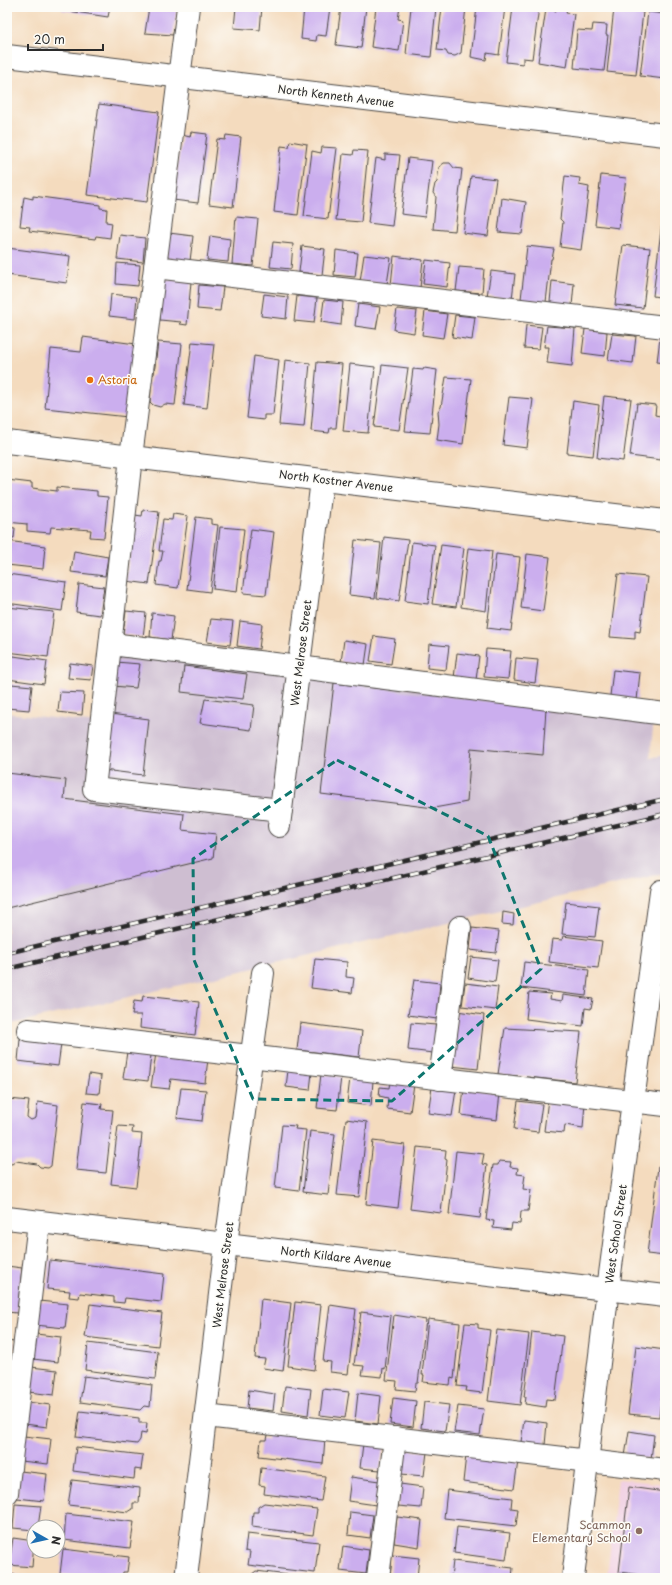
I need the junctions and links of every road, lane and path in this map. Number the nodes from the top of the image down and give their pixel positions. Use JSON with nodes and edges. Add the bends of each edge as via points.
{"nodes":[{"id":1,"x":188,"y":7,"type":"edge"},
{"id":2,"x":7,"y":56,"type":"edge"},
{"id":3,"x":179,"y":78,"type":"junction"},
{"id":4,"x":665,"y":135,"type":"edge"},
{"id":5,"x":155,"y":267,"type":"junction"},
{"id":6,"x":665,"y":328,"type":"edge"},
{"id":7,"x":7,"y":442,"type":"edge"},
{"id":8,"x":131,"y":457,"type":"junction"},
{"id":9,"x":322,"y":480,"type":"junction"},
{"id":10,"x":665,"y":521,"type":"edge"},
{"id":11,"x":110,"y":644,"type":"junction"},
{"id":12,"x":299,"y":667,"type":"junction"},
{"id":13,"x":665,"y":714,"type":"edge"},
{"id":14,"x":660,"y":891,"type":"dead end"},
{"id":15,"x":460,"y":927,"type":"dead end"},
{"id":16,"x":263,"y":973,"type":"dead end"},
{"id":17,"x":28,"y":1030,"type":"dead end"},
{"id":18,"x":252,"y":1056,"type":"junction"},
{"id":19,"x":440,"y":1078,"type":"junction"},
{"id":20,"x":634,"y":1102,"type":"junction"},
{"id":21,"x":665,"y":1105,"type":"edge"},
{"id":22,"x":7,"y":1218,"type":"edge"},
{"id":23,"x":39,"y":1222,"type":"junction"},
{"id":24,"x":226,"y":1244,"type":"junction"},
{"id":25,"x":608,"y":1289,"type":"junction"},
{"id":26,"x":665,"y":1296,"type":"edge"},
{"id":27,"x":206,"y":1416,"type":"junction"},
{"id":28,"x":395,"y":1438,"type":"junction"},
{"id":29,"x":587,"y":1461,"type":"junction"},
{"id":30,"x":665,"y":1470,"type":"edge"},
{"id":31,"x":7,"y":1493,"type":"edge"},
{"id":32,"x":186,"y":1578,"type":"edge"},
{"id":33,"x":378,"y":1578,"type":"edge"},
{"id":34,"x":573,"y":1578,"type":"edge"}],
"edges":[{"from":1,"to":3,"type":"street"},
{"from":2,"to":3,"type":"street","name":"North Kenneth Avenue"},
{"from":3,"to":4,"type":"street","name":"North Kenneth Avenue"},
{"from":3,"to":5,"type":"street"},
{"from":5,"to":6,"type":"street"},
{"from":5,"to":8,"type":"street"},
{"from":7,"to":8,"type":"street","name":"North Kostner Avenue"},
{"from":8,"to":9,"type":"street","name":"North Kostner Avenue"},
{"from":8,"to":11,"type":"street"},
{"from":9,"to":10,"type":"street","name":"North Kostner Avenue"},
{"from":9,"to":12,"type":"street","name":"West Melrose Street"},
{"from":11,"to":12,"type":"street"},
{"from":11,"to":12,"type":"street","name":"West Melrose Street","via":[[94,790],[280,818]]},
{"from":12,"to":13,"type":"street"},
{"from":14,"to":20,"type":"street","name":"West School Street"},
{"from":15,"to":19,"type":"street"},
{"from":16,"to":18,"type":"street","name":"West Melrose Street"},
{"from":17,"to":18,"type":"street"},
{"from":18,"to":19,"type":"street"},
{"from":18,"to":24,"type":"street","name":"West Melrose Street"},
{"from":19,"to":20,"type":"street"},
{"from":20,"to":21,"type":"street"},
{"from":20,"to":25,"type":"street","name":"West School Street"},
{"from":22,"to":23,"type":"street","name":"North Kildare Avenue"},
{"from":23,"to":24,"type":"street","name":"North Kildare Avenue"},
{"from":23,"to":31,"type":"street"},
{"from":24,"to":25,"type":"street","name":"North Kildare Avenue"},
{"from":24,"to":27,"type":"street","name":"West Melrose Street"},
{"from":25,"to":26,"type":"street","name":"North Kildare Avenue"},
{"from":25,"to":29,"type":"street","name":"West School Street"},
{"from":27,"to":28,"type":"street"},
{"from":27,"to":32,"type":"street","name":"West Melrose Street"},
{"from":28,"to":29,"type":"street"},
{"from":28,"to":33,"type":"street"},
{"from":29,"to":30,"type":"street"},
{"from":29,"to":34,"type":"street","name":"West School Street"}]}
